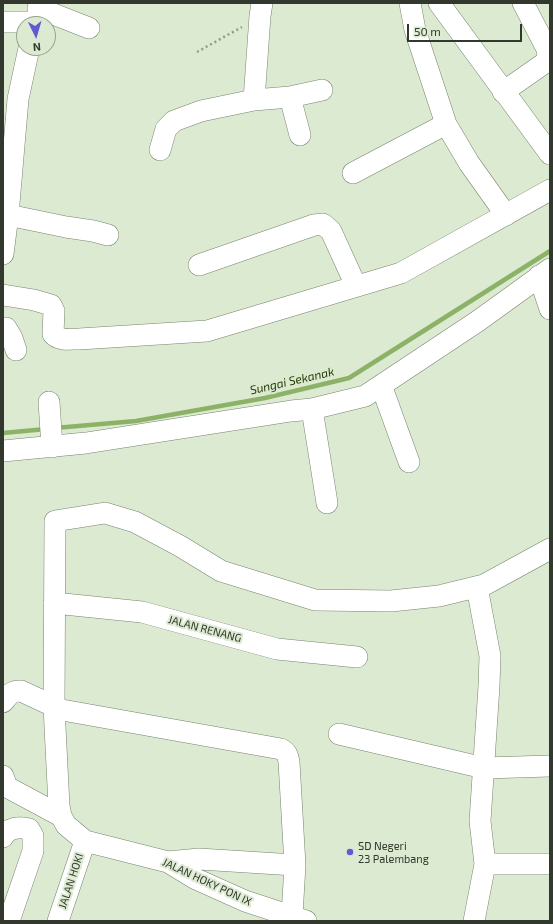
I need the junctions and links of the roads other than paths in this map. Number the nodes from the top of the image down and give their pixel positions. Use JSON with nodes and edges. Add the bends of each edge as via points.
{"nodes":[{"id":1,"x":410,"y":3,"type":"edge"},
{"id":2,"x":439,"y":3,"type":"edge"},
{"id":3,"x":523,"y":3,"type":"edge"},
{"id":4,"x":261,"y":10,"type":"edge"},
{"id":5,"x":37,"y":14,"type":"edge"},
{"id":6,"x":3,"y":22,"type":"edge"},
{"id":7,"x":89,"y":28,"type":"dead end"},
{"id":8,"x":27,"y":56,"type":"edge"},
{"id":9,"x":322,"y":90,"type":"dead end"},
{"id":10,"x":504,"y":92,"type":"junction"},
{"id":11,"x":290,"y":97,"type":"junction"},
{"id":12,"x":254,"y":100,"type":"junction"},
{"id":13,"x":446,"y":124,"type":"junction"},
{"id":14,"x":300,"y":134,"type":"dead end"},
{"id":15,"x":160,"y":150,"type":"dead end"},
{"id":16,"x":550,"y":154,"type":"edge"},
{"id":17,"x":353,"y":174,"type":"dead end"},
{"id":18,"x":550,"y":190,"type":"edge"},
{"id":19,"x":8,"y":215,"type":"junction"},
{"id":20,"x":506,"y":215,"type":"junction"},
{"id":21,"x":108,"y":235,"type":"dead end"},
{"id":22,"x":3,"y":247,"type":"edge"},
{"id":23,"x":3,"y":254,"type":"edge"},
{"id":24,"x":199,"y":265,"type":"dead end"},
{"id":25,"x":544,"y":273,"type":"edge"},
{"id":26,"x":356,"y":286,"type":"junction"},
{"id":27,"x":3,"y":295,"type":"edge"},
{"id":28,"x":550,"y":308,"type":"edge"},
{"id":29,"x":3,"y":328,"type":"edge"},
{"id":30,"x":16,"y":350,"type":"dead end"},
{"id":31,"x":381,"y":385,"type":"junction"},
{"id":32,"x":49,"y":407,"type":"dead end"},
{"id":33,"x":312,"y":409,"type":"junction"},
{"id":34,"x":52,"y":445,"type":"junction"},
{"id":35,"x":3,"y":451,"type":"edge"},
{"id":36,"x":408,"y":462,"type":"dead end"},
{"id":37,"x":327,"y":504,"type":"dead end"},
{"id":38,"x":550,"y":550,"type":"edge"},
{"id":39,"x":477,"y":587,"type":"junction"},
{"id":40,"x":54,"y":603,"type":"junction"},
{"id":41,"x":357,"y":657,"type":"dead end"},
{"id":42,"x":3,"y":702,"type":"edge"},
{"id":43,"x":54,"y":707,"type":"junction"},
{"id":44,"x":339,"y":734,"type":"dead end"},
{"id":45,"x":550,"y":766,"type":"edge"},
{"id":46,"x":484,"y":768,"type":"junction"},
{"id":47,"x":3,"y":776,"type":"edge"},
{"id":48,"x":61,"y":816,"type":"junction"},
{"id":49,"x":3,"y":838,"type":"edge"},
{"id":50,"x":85,"y":841,"type":"junction"},
{"id":51,"x":168,"y":862,"type":"junction"},
{"id":52,"x":485,"y":864,"type":"junction"},
{"id":53,"x":550,"y":864,"type":"edge"},
{"id":54,"x":295,"y":865,"type":"junction"},
{"id":55,"x":299,"y":919,"type":"edge"},
{"id":56,"x":9,"y":921,"type":"edge"},
{"id":57,"x":58,"y":921,"type":"edge"},
{"id":58,"x":474,"y":921,"type":"edge"}],
"edges":[{"from":1,"to":13,"type":"street","via":[[415,30]]},
{"from":2,"to":10,"type":"street"},
{"from":3,"to":10,"type":"street","via":[[548,55],[546,62]]},
{"from":4,"to":12,"type":"street"},
{"from":5,"to":6,"type":"street"},
{"from":5,"to":7,"type":"street"},
{"from":8,"to":19,"type":"street","via":[[18,99]]},
{"from":9,"to":11,"type":"street"},
{"from":10,"to":16,"type":"street"},
{"from":11,"to":12,"type":"street"},
{"from":11,"to":14,"type":"street"},
{"from":12,"to":15,"type":"street","via":[[201,111],[174,121],[166,129]]},
{"from":13,"to":17,"type":"street"},
{"from":13,"to":20,"type":"street","via":[[469,163]]},
{"from":18,"to":20,"type":"street"},
{"from":19,"to":21,"type":"street"},
{"from":19,"to":22,"type":"street"},
{"from":20,"to":26,"type":"street","via":[[401,273]]},
{"from":22,"to":23,"type":"street"},
{"from":24,"to":26,"type":"street","via":[[323,224],[331,231]]},
{"from":25,"to":28,"type":"street"},
{"from":25,"to":31,"type":"street","via":[[478,321]]},
{"from":26,"to":27,"type":"street","via":[[207,331],[78,339],[56,338],[53,334],[54,311],[51,305]]},
{"from":29,"to":30,"type":"street","via":[[9,333]]},
{"from":31,"to":33,"type":"street","via":[[364,396]]},
{"from":31,"to":36,"type":"street"},
{"from":32,"to":34,"type":"street"},
{"from":33,"to":34,"type":"street","via":[[86,444]]},
{"from":33,"to":37,"type":"street"},
{"from":34,"to":35,"type":"street"},
{"from":38,"to":39,"type":"street"},
{"from":39,"to":40,"type":"street","via":[[439,596],[391,601],[315,600],[221,571],[135,522],[105,513],[55,521]]},
{"from":39,"to":46,"type":"street","via":[[490,656]]},
{"from":40,"to":41,"type":"street","name":"JALAN RENANG","via":[[142,612],[277,648]]},
{"from":40,"to":43,"type":"street"},
{"from":42,"to":43,"type":"street","via":[[15,690]]},
{"from":43,"to":48,"type":"street"},
{"from":43,"to":54,"type":"street","via":[[281,749],[287,754],[289,762]]},
{"from":44,"to":46,"type":"street"},
{"from":45,"to":46,"type":"street"},
{"from":46,"to":52,"type":"street","via":[[480,821]]},
{"from":47,"to":48,"type":"street","via":[[7,787]]},
{"from":48,"to":50,"type":"street","via":[[66,825]]},
{"from":49,"to":56,"type":"street","via":[[5,833],[22,827],[29,829],[33,836],[33,851]]},
{"from":50,"to":51,"type":"street","name":"JALAN HOKY PON IX"},
{"from":50,"to":57,"type":"street","name":"JALAN HOKI"},
{"from":51,"to":54,"type":"street","via":[[199,860]]},
{"from":51,"to":55,"type":"street","name":"JALAN HOKY PON IX","via":[[196,879],[245,901]]},
{"from":52,"to":53,"type":"street"},
{"from":52,"to":58,"type":"street"},
{"from":54,"to":55,"type":"street"}]}
